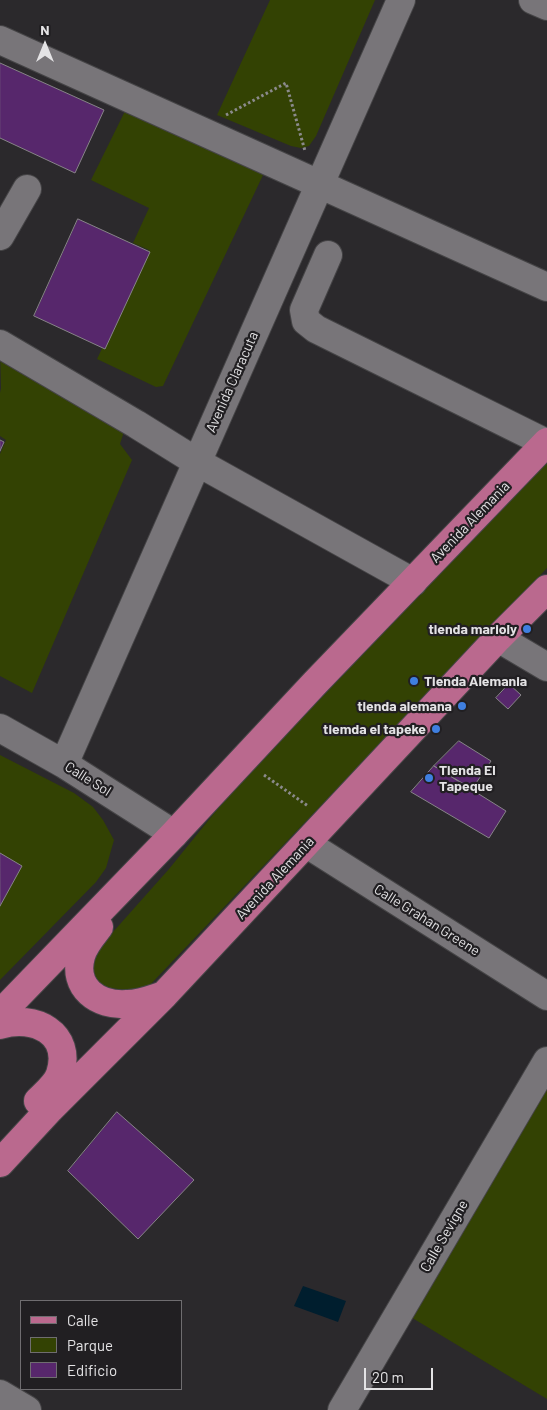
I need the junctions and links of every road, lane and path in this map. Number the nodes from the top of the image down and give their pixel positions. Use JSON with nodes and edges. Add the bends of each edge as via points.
{"nodes":[{"id":1,"x":401,"y":0,"type":"edge"},
{"id":2,"x":534,"y":0,"type":"edge"},
{"id":3,"x":547,"y":6,"type":"edge"},
{"id":4,"x":0,"y":40,"type":"edge"},
{"id":5,"x":219,"y":119,"type":"dead end"},
{"id":6,"x":305,"y":150,"type":"dead end"},
{"id":7,"x":320,"y":184,"type":"junction"},
{"id":8,"x":27,"y":189,"type":"dead end"},
{"id":9,"x":0,"y":236,"type":"edge"},
{"id":10,"x":328,"y":255,"type":"dead end"},
{"id":11,"x":547,"y":287,"type":"edge"},
{"id":12,"x":0,"y":344,"type":"edge"},
{"id":13,"x":547,"y":443,"type":"edge"},
{"id":14,"x":197,"y":462,"type":"junction"},
{"id":15,"x":413,"y":582,"type":"junction"},
{"id":16,"x":547,"y":590,"type":"edge"},
{"id":17,"x":498,"y":638,"type":"junction"},
{"id":18,"x":547,"y":667,"type":"edge"},
{"id":19,"x":0,"y":728,"type":"edge"},
{"id":20,"x":244,"y":760,"type":"junction"},
{"id":21,"x":64,"y":764,"type":"junction"},
{"id":22,"x":328,"y":821,"type":"junction"},
{"id":23,"x":174,"y":834,"type":"junction"},
{"id":24,"x":307,"y":844,"type":"junction"},
{"id":25,"x":139,"y":868,"type":"junction"},
{"id":26,"x":164,"y":995,"type":"junction"},
{"id":27,"x":547,"y":996,"type":"edge"},
{"id":28,"x":0,"y":1014,"type":"edge"},
{"id":29,"x":0,"y":1025,"type":"edge"},
{"id":30,"x":547,"y":1061,"type":"edge"},
{"id":31,"x":0,"y":1143,"type":"edge"},
{"id":32,"x":0,"y":1163,"type":"edge"},
{"id":33,"x":342,"y":1410,"type":"edge"}],
"edges":[{"from":1,"to":7,"type":"street","name":"Avenida Claracuta"},
{"from":2,"to":3,"type":"street"},
{"from":4,"to":7,"type":"street"},
{"from":5,"to":6,"type":"path","via":[[286,83]]},
{"from":7,"to":11,"type":"street"},
{"from":7,"to":14,"type":"street","name":"Avenida Claracuta"},
{"from":8,"to":9,"type":"street"},
{"from":10,"to":13,"type":"street","via":[[304,310],[306,321],[316,329]]},
{"from":12,"to":14,"type":"street"},
{"from":13,"to":15,"type":"main road","name":"Avenida Alemania"},
{"from":14,"to":15,"type":"street"},
{"from":14,"to":21,"type":"street","name":"Avenida Claracuta"},
{"from":15,"to":20,"type":"main road","name":"Avenida Alemania"},
{"from":16,"to":17,"type":"main road","name":"Avenida Alemania"},
{"from":17,"to":18,"type":"street"},
{"from":17,"to":22,"type":"main road","name":"Avenida Alemania"},
{"from":19,"to":21,"type":"street","name":"Calle Sol"},
{"from":20,"to":22,"type":"path"},
{"from":20,"to":23,"type":"main road","name":"Avenida Alemania"},
{"from":21,"to":23,"type":"street","name":"Calle Sol"},
{"from":22,"to":24,"type":"main road","name":"Avenida Alemania"},
{"from":23,"to":25,"type":"main road","name":"Avenida Alemania"},
{"from":24,"to":26,"type":"main road","name":"Avenida Alemania"},
{"from":24,"to":27,"type":"street","name":"Calle Grahan Greene"},
{"from":25,"to":26,"type":"main road","via":[[127,893],[85,945],[80,957],[81,985],[96,998],[115,1004],[143,1002]]},
{"from":25,"to":28,"type":"main road","name":"Avenida Alemania"},
{"from":26,"to":32,"type":"main road","name":"Avenida Alemania"},
{"from":29,"to":31,"type":"main road","via":[[22,1021],[47,1029],[62,1051],[62,1062],[58,1080]]},
{"from":30,"to":33,"type":"street","name":"Calle Sevigne"}]}
